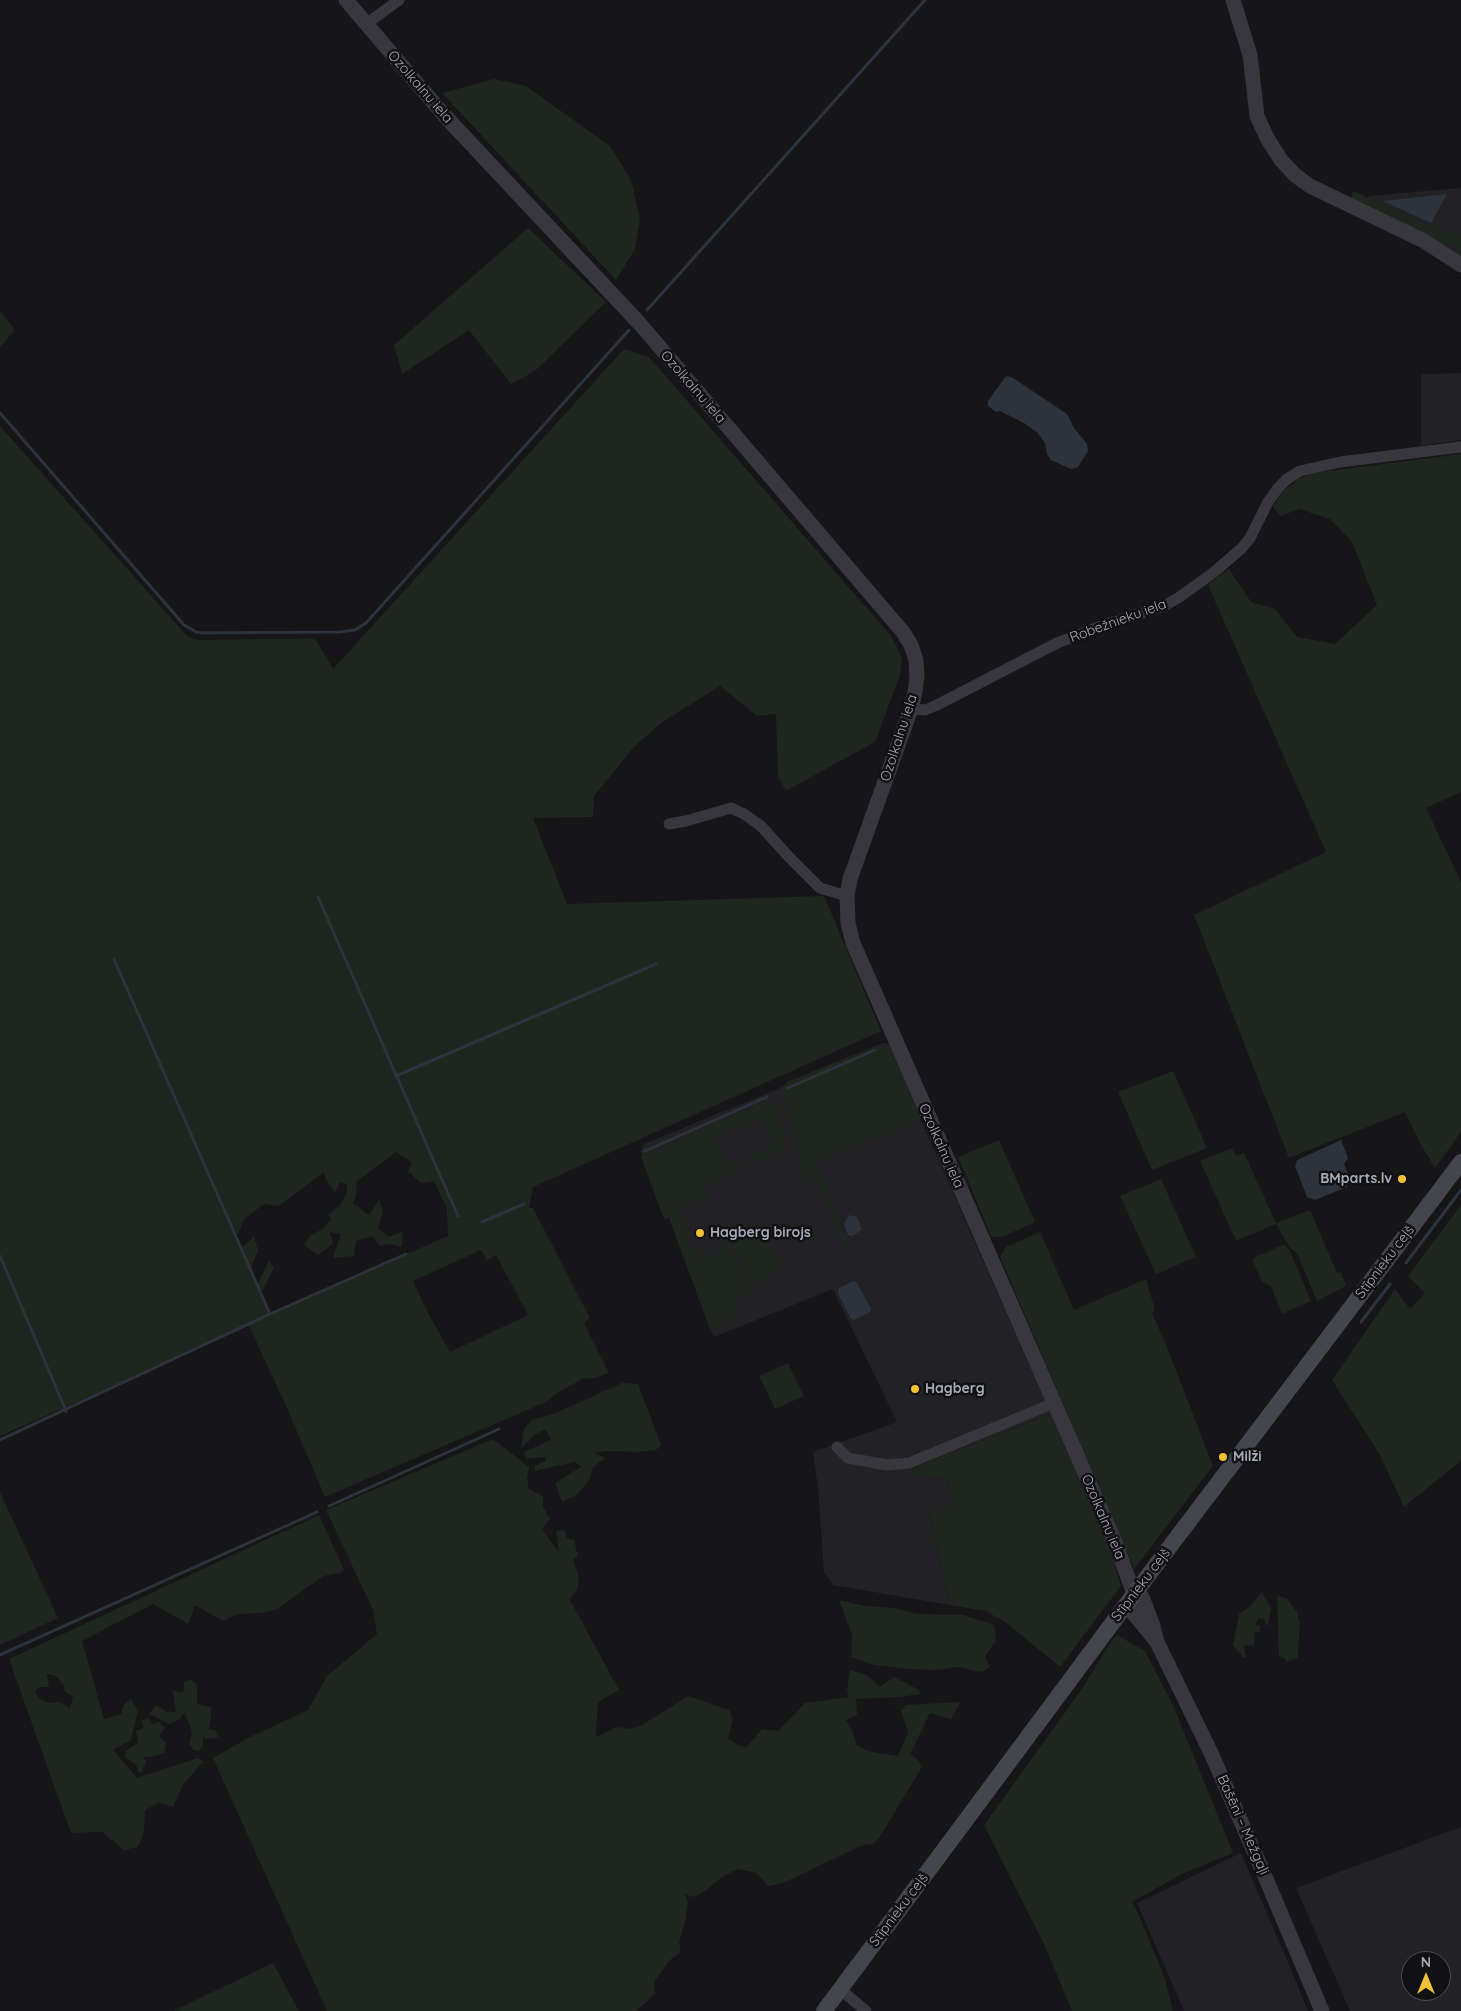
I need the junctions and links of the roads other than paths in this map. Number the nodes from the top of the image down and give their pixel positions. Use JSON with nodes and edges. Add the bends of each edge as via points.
{"nodes":[{"id":1,"x":346,"y":0,"type":"edge"},
{"id":2,"x":399,"y":0,"type":"edge"},
{"id":3,"x":1233,"y":0,"type":"edge"},
{"id":4,"x":366,"y":24,"type":"junction"},
{"id":5,"x":1461,"y":265,"type":"edge"},
{"id":6,"x":1461,"y":447,"type":"edge"},
{"id":7,"x":911,"y":709,"type":"junction"},
{"id":8,"x":668,"y":824,"type":"dead end"},
{"id":9,"x":847,"y":896,"type":"junction"},
{"id":10,"x":1461,"y":1162,"type":"edge"},
{"id":11,"x":1054,"y":1403,"type":"junction"},
{"id":12,"x":836,"y":1447,"type":"dead end"},
{"id":13,"x":1134,"y":1594,"type":"junction"},
{"id":14,"x":840,"y":1989,"type":"junction"},
{"id":15,"x":824,"y":2011,"type":"edge"},
{"id":16,"x":866,"y":2011,"type":"edge"},
{"id":17,"x":1322,"y":2011,"type":"edge"}],
"edges":[{"from":1,"to":4,"type":"street","name":"Ozolkalnu iela"},
{"from":2,"to":4,"type":"street"},
{"from":3,"to":5,"type":"street","via":[[1250,55],[1257,116],[1281,160],[1310,186],[1424,241]]},
{"from":4,"to":7,"type":"street","name":"Ozolkalnu iela","via":[[444,116],[640,324],[903,632],[912,645],[916,660],[917,676]]},
{"from":6,"to":7,"type":"street","name":"Robežnieku iela","via":[[1340,462],[1300,471],[1278,488],[1242,548],[1178,598],[1164,606],[1057,643],[925,710]]},
{"from":7,"to":9,"type":"street","name":"Ozolkalnu iela","via":[[867,829]]},
{"from":8,"to":9,"type":"street","via":[[731,808],[761,826],[820,888]]},
{"from":9,"to":11,"type":"street","name":"Ozolkalnu iela","via":[[848,923],[854,943]]},
{"from":10,"to":13,"type":"main road","name":"Stīpnieku ceļš"},
{"from":11,"to":12,"type":"street","via":[[908,1463],[887,1465],[848,1458]]},
{"from":11,"to":13,"type":"street","name":"Ozolkalnu iela","via":[[1115,1542]]},
{"from":13,"to":14,"type":"main road","name":"Stīpnieku ceļš"},
{"from":13,"to":17,"type":"street","name":"Bašēni – Mežgaļi","via":[[1142,1597],[1157,1642],[1216,1763]]},
{"from":14,"to":15,"type":"main road","name":"Stīpnieku ceļš"},
{"from":14,"to":16,"type":"street"}]}
